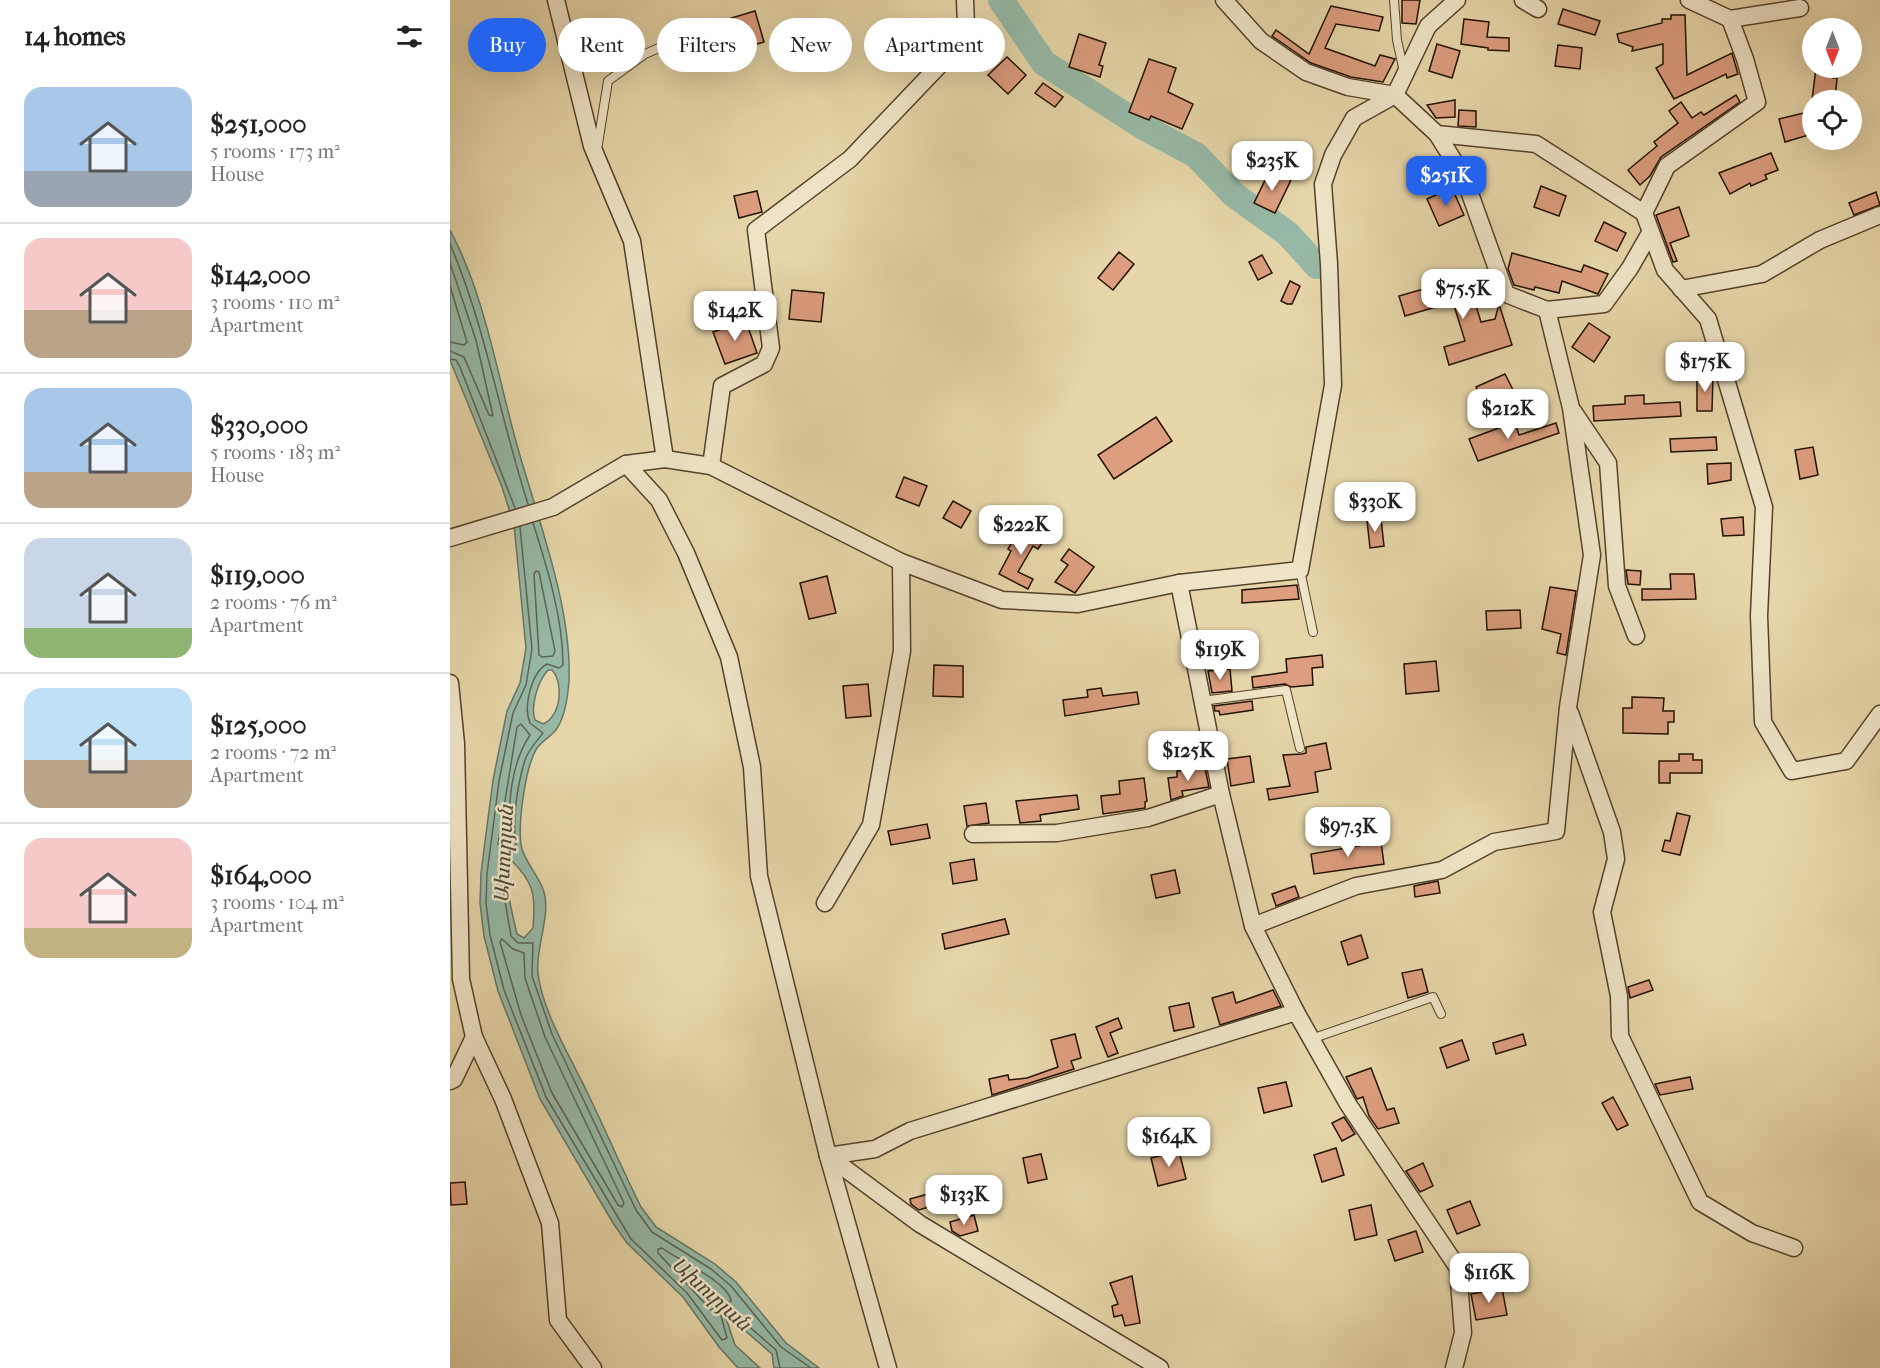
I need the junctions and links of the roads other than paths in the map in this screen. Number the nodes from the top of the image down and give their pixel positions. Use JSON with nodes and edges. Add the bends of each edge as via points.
{"nodes":[{"id":1,"x":556,"y":0,"type":"edge"},
{"id":2,"x":965,"y":0,"type":"edge"},
{"id":3,"x":1224,"y":0,"type":"edge"},
{"id":4,"x":1394,"y":0,"type":"edge"},
{"id":5,"x":1457,"y":0,"type":"edge"},
{"id":6,"x":1689,"y":0,"type":"edge"},
{"id":7,"x":1800,"y":8,"type":"dead end"},
{"id":8,"x":1730,"y":19,"type":"junction"},
{"id":9,"x":657,"y":49,"type":"edge"},
{"id":10,"x":1405,"y":75,"type":"junction"},
{"id":11,"x":1395,"y":95,"type":"junction"},
{"id":12,"x":1437,"y":134,"type":"junction"},
{"id":13,"x":596,"y":156,"type":"junction"},
{"id":14,"x":1644,"y":213,"type":"junction"},
{"id":15,"x":1880,"y":215,"type":"edge"},
{"id":16,"x":1650,"y":233,"type":"junction"},
{"id":17,"x":1681,"y":289,"type":"junction"},
{"id":18,"x":1547,"y":310,"type":"junction"},
{"id":19,"x":1570,"y":408,"type":"junction"},
{"id":20,"x":665,"y":459,"type":"junction"},
{"id":21,"x":626,"y":464,"type":"junction"},
{"id":22,"x":711,"y":466,"type":"junction"},
{"id":23,"x":455,"y":536,"type":"edge"},
{"id":24,"x":901,"y":562,"type":"junction"},
{"id":25,"x":1300,"y":570,"type":"junction"},
{"id":26,"x":1179,"y":583,"type":"junction"},
{"id":27,"x":1313,"y":632,"type":"dead end"},
{"id":28,"x":1636,"y":636,"type":"dead end"},
{"id":29,"x":450,"y":683,"type":"edge"},
{"id":30,"x":1202,"y":701,"type":"junction"},
{"id":31,"x":1568,"y":707,"type":"junction"},
{"id":32,"x":1880,"y":714,"type":"edge"},
{"id":33,"x":1300,"y":748,"type":"dead end"},
{"id":34,"x":1221,"y":794,"type":"junction"},
{"id":35,"x":973,"y":834,"type":"dead end"},
{"id":36,"x":825,"y":903,"type":"dead end"},
{"id":37,"x":1253,"y":926,"type":"junction"},
{"id":38,"x":1296,"y":1012,"type":"junction"},
{"id":39,"x":1441,"y":1014,"type":"dead end"},
{"id":40,"x":474,"y":1037,"type":"junction"},
{"id":41,"x":1311,"y":1039,"type":"junction"},
{"id":42,"x":450,"y":1081,"type":"edge"},
{"id":43,"x":828,"y":1156,"type":"junction"},
{"id":44,"x":1794,"y":1248,"type":"dead end"},
{"id":45,"x":593,"y":1368,"type":"edge"},
{"id":46,"x":888,"y":1368,"type":"edge"},
{"id":47,"x":1160,"y":1368,"type":"edge"},
{"id":48,"x":1455,"y":1368,"type":"edge"}],
"edges":[{"from":1,"to":13,"type":"street"},
{"from":2,"to":22,"type":"street","via":[[966,25],[954,50],[850,159],[756,230],[771,348],[764,364],[722,386]]},
{"from":3,"to":11,"type":"street","via":[[1261,40],[1306,72],[1348,87]]},
{"from":4,"to":10,"type":"lane"},
{"from":5,"to":10,"type":"street","via":[[1428,26]]},
{"from":6,"to":8,"type":"street"},
{"from":7,"to":8,"type":"street"},
{"from":8,"to":14,"type":"street","via":[[1757,102],[1667,166]]},
{"from":9,"to":13,"type":"lane","via":[[608,81]]},
{"from":10,"to":11,"type":"street"},
{"from":11,"to":12,"type":"street"},
{"from":11,"to":25,"type":"street","via":[[1354,118],[1333,154],[1323,184],[1333,385]]},
{"from":12,"to":14,"type":"street","via":[[1536,144]]},
{"from":12,"to":18,"type":"street","via":[[1464,177],[1506,294]]},
{"from":13,"to":20,"type":"street","via":[[632,241]]},
{"from":14,"to":16,"type":"street"},
{"from":15,"to":17,"type":"street","via":[[1820,240],[1762,274]]},
{"from":16,"to":17,"type":"street","via":[[1665,270]]},
{"from":16,"to":18,"type":"street","via":[[1604,304]]},
{"from":17,"to":32,"type":"street","via":[[1708,319],[1764,507],[1759,616],[1763,722],[1792,771],[1846,761]]},
{"from":18,"to":19,"type":"street"},
{"from":19,"to":28,"type":"street","via":[[1608,463],[1617,586]]},
{"from":19,"to":31,"type":"street","via":[[1592,555]]},
{"from":20,"to":21,"type":"street"},
{"from":20,"to":22,"type":"street"},
{"from":21,"to":23,"type":"street","via":[[553,507]]},
{"from":21,"to":43,"type":"street","via":[[659,500],[686,553],[729,657],[752,767],[759,876]]},
{"from":22,"to":24,"type":"street"},
{"from":24,"to":26,"type":"street","via":[[1002,600],[1078,604]]},
{"from":24,"to":36,"type":"street","via":[[902,651],[871,825]]},
{"from":25,"to":26,"type":"street"},
{"from":25,"to":27,"type":"lane"},
{"from":26,"to":30,"type":"street"},
{"from":29,"to":40,"type":"street","via":[[456,744],[461,979]]},
{"from":30,"to":33,"type":"lane","via":[[1286,690]]},
{"from":30,"to":34,"type":"street"},
{"from":31,"to":37,"type":"street","via":[[1556,831],[1494,842],[1443,870],[1356,886]]},
{"from":31,"to":44,"type":"street","via":[[1612,832],[1616,858],[1602,912],[1619,996],[1620,1036],[1700,1202],[1752,1233]]},
{"from":34,"to":35,"type":"street","via":[[1148,818],[1068,831]]},
{"from":34,"to":37,"type":"street"},
{"from":37,"to":38,"type":"street"},
{"from":38,"to":41,"type":"street"},
{"from":38,"to":43,"type":"street","via":[[910,1131],[874,1149]]},
{"from":39,"to":41,"type":"lane","via":[[1433,997]]},
{"from":40,"to":42,"type":"street"},
{"from":40,"to":45,"type":"street","via":[[503,1099],[550,1223],[558,1320]]},
{"from":41,"to":48,"type":"street","via":[[1347,1104],[1458,1268],[1463,1333]]},
{"from":43,"to":46,"type":"street"},
{"from":43,"to":47,"type":"street","via":[[920,1224]]}]}
